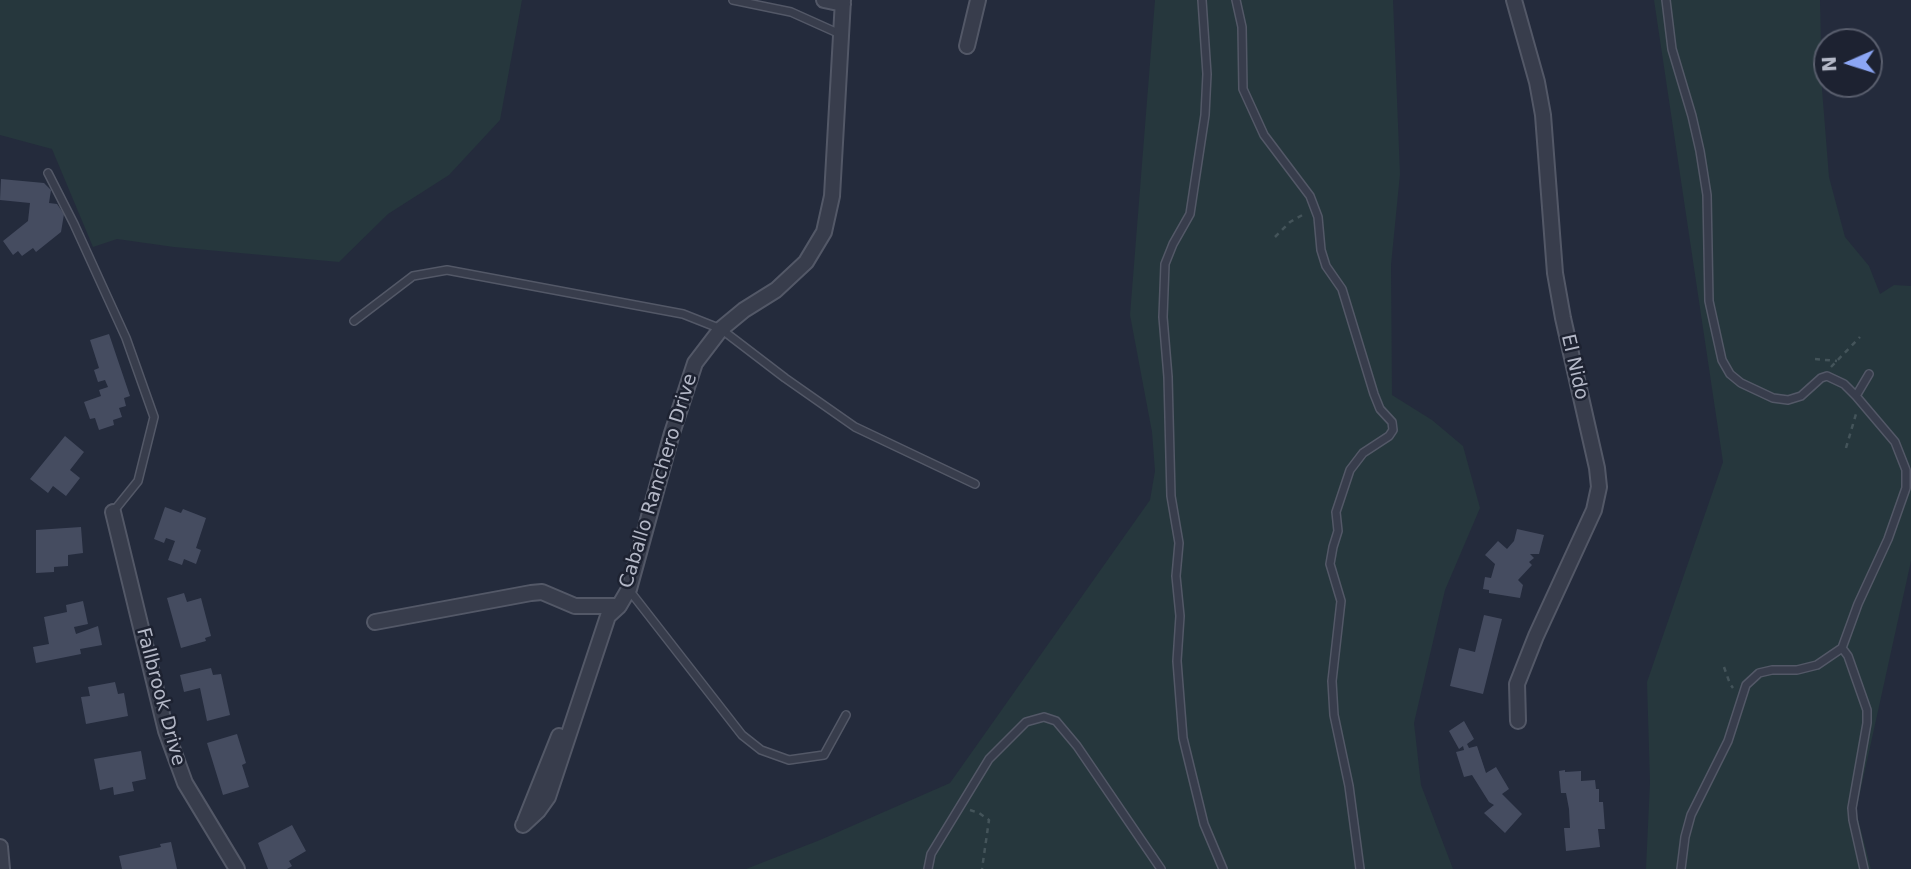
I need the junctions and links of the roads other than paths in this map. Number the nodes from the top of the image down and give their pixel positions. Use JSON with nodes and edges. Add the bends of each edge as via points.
{"nodes":[{"id":1,"x":733,"y":0,"type":"edge"},
{"id":2,"x":824,"y":0,"type":"edge"},
{"id":3,"x":978,"y":0,"type":"edge"},
{"id":4,"x":1202,"y":0,"type":"edge"},
{"id":5,"x":1236,"y":0,"type":"edge"},
{"id":6,"x":1514,"y":0,"type":"edge"},
{"id":7,"x":1666,"y":0,"type":"edge"},
{"id":8,"x":843,"y":2,"type":"edge"},
{"id":9,"x":841,"y":34,"type":"junction"},
{"id":10,"x":967,"y":46,"type":"dead end"},
{"id":11,"x":48,"y":173,"type":"dead end"},
{"id":12,"x":354,"y":321,"type":"dead end"},
{"id":13,"x":721,"y":329,"type":"junction"},
{"id":14,"x":1869,"y":374,"type":"dead end"},
{"id":15,"x":1856,"y":396,"type":"junction"},
{"id":16,"x":975,"y":484,"type":"dead end"},
{"id":17,"x":113,"y":512,"type":"joint"},
{"id":18,"x":629,"y":589,"type":"junction"},
{"id":19,"x":613,"y":611,"type":"junction"},
{"id":20,"x":375,"y":622,"type":"dead end"},
{"id":21,"x":1842,"y":648,"type":"junction"},
{"id":22,"x":846,"y":715,"type":"dead end"},
{"id":23,"x":1518,"y":721,"type":"dead end"},
{"id":24,"x":523,"y":825,"type":"dead end"},
{"id":25,"x":0,"y":847,"type":"edge"},
{"id":26,"x":2,"y":869,"type":"edge"},
{"id":27,"x":237,"y":869,"type":"edge"},
{"id":28,"x":928,"y":869,"type":"edge"},
{"id":29,"x":1161,"y":869,"type":"edge"},
{"id":30,"x":1223,"y":869,"type":"edge"},
{"id":31,"x":1360,"y":869,"type":"edge"},
{"id":32,"x":1681,"y":869,"type":"edge"},
{"id":33,"x":1864,"y":869,"type":"edge"}],
"edges":[{"from":1,"to":9,"type":"lane","via":[[790,12]]},
{"from":2,"to":8,"type":"street"},
{"from":3,"to":10,"type":"street"},
{"from":4,"to":30,"type":"lane","via":[[1205,115],[1190,214],[1165,264],[1163,317],[1171,496],[1179,543],[1177,661],[1183,738],[1204,824]]},
{"from":5,"to":31,"type":"lane","via":[[1242,27],[1243,89],[1264,135],[1310,196],[1326,266],[1342,289],[1380,409],[1392,422],[1389,436],[1363,453],[1350,470],[1336,512],[1338,531],[1331,564],[1340,601],[1333,706]]},
{"from":6,"to":23,"type":"street","name":"El Nido","via":[[1538,82],[1555,273],[1599,487],[1594,510],[1517,684]]},
{"from":7,"to":15,"type":"lane","via":[[1672,49],[1692,116],[1707,195],[1709,301],[1722,360],[1741,383],[1773,398],[1801,396],[1827,376]]},
{"from":8,"to":9,"type":"street","name":"Caballo Ranchero Drive"},
{"from":9,"to":13,"type":"street","name":"Caballo Ranchero Drive","via":[[832,196],[824,232],[806,262]]},
{"from":11,"to":17,"type":"lane","via":[[126,338],[154,417],[138,481]]},
{"from":12,"to":13,"type":"lane","via":[[413,276],[447,270],[683,314]]},
{"from":13,"to":16,"type":"lane","via":[[855,427]]},
{"from":13,"to":18,"type":"street","name":"Caballo Ranchero Drive","via":[[699,355],[685,389]]},
{"from":14,"to":15,"type":"lane"},
{"from":15,"to":21,"type":"lane","via":[[1902,455],[1906,488]]},
{"from":17,"to":27,"type":"street","name":"Fallbrook Drive","via":[[166,731],[185,783]]},
{"from":18,"to":19,"type":"street","name":"Caballo Ranchero Drive"},
{"from":18,"to":22,"type":"lane","via":[[742,735],[761,750],[789,760],[824,755]]},
{"from":19,"to":20,"type":"street","via":[[575,606],[542,592]]},
{"from":19,"to":24,"type":"street","name":"Caballo Ranchero Drive","via":[[548,797]]},
{"from":21,"to":32,"type":"lane","via":[[1817,665],[1751,677],[1728,741],[1691,815]]},
{"from":21,"to":33,"type":"lane","via":[[1867,710],[1852,808]]},
{"from":25,"to":26,"type":"street"},
{"from":28,"to":29,"type":"lane","via":[[931,854],[977,776],[1004,742],[1031,719],[1050,717],[1077,746]]}]}
